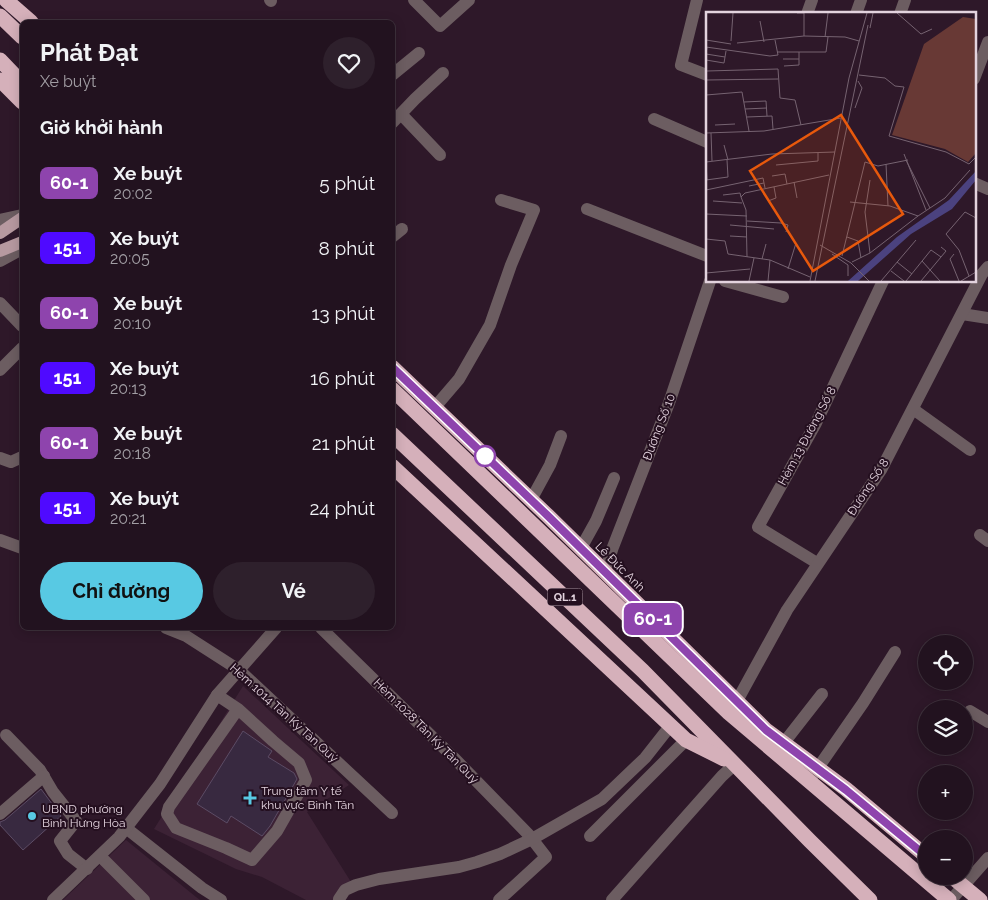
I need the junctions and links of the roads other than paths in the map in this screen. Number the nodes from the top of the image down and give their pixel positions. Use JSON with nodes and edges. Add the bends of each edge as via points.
{"nodes":[{"id":1,"x":6,"y":0,"type":"edge"},
{"id":2,"x":414,"y":0,"type":"edge"},
{"id":3,"x":469,"y":0,"type":"edge"},
{"id":4,"x":697,"y":0,"type":"edge"},
{"id":5,"x":812,"y":0,"type":"edge"},
{"id":6,"x":861,"y":0,"type":"edge"},
{"id":7,"x":905,"y":0,"type":"edge"},
{"id":8,"x":808,"y":12,"type":"edge"},
{"id":9,"x":857,"y":12,"type":"edge"},
{"id":10,"x":901,"y":12,"type":"edge"},
{"id":11,"x":0,"y":16,"type":"edge"},
{"id":12,"x":29,"y":20,"type":"edge"},
{"id":13,"x":20,"y":35,"type":"edge"},
{"id":14,"x":988,"y":42,"type":"edge"},
{"id":15,"x":419,"y":53,"type":"dead end"},
{"id":16,"x":0,"y":60,"type":"edge"},
{"id":17,"x":395,"y":73,"type":"edge"},
{"id":18,"x":443,"y":74,"type":"dead end"},
{"id":19,"x":976,"y":74,"type":"edge"},
{"id":20,"x":706,"y":75,"type":"edge"},
{"id":21,"x":0,"y":80,"type":"edge"},
{"id":22,"x":20,"y":81,"type":"edge"},
{"id":23,"x":20,"y":100,"type":"edge"},
{"id":24,"x":396,"y":117,"type":"edge"},
{"id":25,"x":654,"y":119,"type":"dead end"},
{"id":26,"x":706,"y":142,"type":"edge"},
{"id":27,"x":440,"y":155,"type":"dead end"},
{"id":28,"x":976,"y":184,"type":"edge"},
{"id":29,"x":988,"y":189,"type":"edge"},
{"id":30,"x":501,"y":200,"type":"dead end"},
{"id":31,"x":587,"y":209,"type":"dead end"},
{"id":32,"x":20,"y":218,"type":"edge"},
{"id":33,"x":2,"y":228,"type":"edge"},
{"id":34,"x":19,"y":245,"type":"edge"},
{"id":35,"x":0,"y":251,"type":"edge"},
{"id":36,"x":706,"y":256,"type":"edge"},
{"id":37,"x":0,"y":261,"type":"edge"},
{"id":38,"x":988,"y":267,"type":"edge"},
{"id":39,"x":710,"y":282,"type":"edge"},
{"id":40,"x":729,"y":282,"type":"edge"},
{"id":41,"x":883,"y":282,"type":"edge"},
{"id":42,"x":783,"y":297,"type":"dead end"},
{"id":43,"x":0,"y":303,"type":"edge"},
{"id":44,"x":962,"y":314,"type":"junction"},
{"id":45,"x":988,"y":318,"type":"edge"},
{"id":46,"x":20,"y":324,"type":"edge"},
{"id":47,"x":20,"y":350,"type":"edge"},
{"id":48,"x":0,"y":370,"type":"edge"},
{"id":49,"x":395,"y":370,"type":"edge"},
{"id":50,"x":395,"y":392,"type":"edge"},
{"id":51,"x":435,"y":407,"type":"junction"},
{"id":52,"x":913,"y":409,"type":"junction"},
{"id":53,"x":561,"y":436,"type":"dead end"},
{"id":54,"x":395,"y":437,"type":"edge"},
{"id":55,"x":970,"y":450,"type":"dead end"},
{"id":56,"x":0,"y":458,"type":"edge"},
{"id":57,"x":20,"y":458,"type":"edge"},
{"id":58,"x":395,"y":469,"type":"edge"},
{"id":59,"x":614,"y":478,"type":"dead end"},
{"id":60,"x":531,"y":500,"type":"junction"},
{"id":61,"x":0,"y":540,"type":"edge"},
{"id":62,"x":20,"y":547,"type":"edge"},
{"id":63,"x":581,"y":548,"type":"junction"},
{"id":64,"x":817,"y":563,"type":"junction"},
{"id":65,"x":605,"y":572,"type":"junction"},
{"id":66,"x":171,"y":630,"type":"edge"},
{"id":67,"x":274,"y":630,"type":"edge"},
{"id":68,"x":323,"y":630,"type":"edge"},
{"id":69,"x":895,"y":652,"type":"dead end"},
{"id":70,"x":238,"y":670,"type":"junction"},
{"id":71,"x":822,"y":694,"type":"dead end"},
{"id":72,"x":217,"y":695,"type":"junction"},
{"id":73,"x":733,"y":707,"type":"junction"},
{"id":74,"x":238,"y":709,"type":"junction"},
{"id":75,"x":973,"y":713,"type":"edge"},
{"id":76,"x":988,"y":722,"type":"edge"},
{"id":77,"x":671,"y":725,"type":"junction"},
{"id":78,"x":6,"y":735,"type":"dead end"},
{"id":79,"x":686,"y":740,"type":"junction"},
{"id":80,"x":780,"y":748,"type":"junction"},
{"id":81,"x":735,"y":764,"type":"junction"},
{"id":82,"x":813,"y":774,"type":"junction"},
{"id":83,"x":44,"y":776,"type":"junction"},
{"id":84,"x":392,"y":813,"type":"dead end"},
{"id":85,"x":0,"y":814,"type":"edge"},
{"id":86,"x":126,"y":828,"type":"junction"},
{"id":87,"x":590,"y":836,"type":"dead end"},
{"id":88,"x":530,"y":837,"type":"junction"},
{"id":89,"x":918,"y":849,"type":"edge"},
{"id":90,"x":100,"y":856,"type":"junction"},
{"id":91,"x":988,"y":858,"type":"edge"},
{"id":92,"x":87,"y":869,"type":"junction"},
{"id":93,"x":973,"y":869,"type":"edge"},
{"id":94,"x":956,"y":885,"type":"edge"},
{"id":95,"x":962,"y":885,"type":"edge"},
{"id":96,"x":338,"y":899,"type":"dead end"},
{"id":97,"x":53,"y":900,"type":"edge"},
{"id":98,"x":144,"y":900,"type":"edge"},
{"id":99,"x":221,"y":900,"type":"edge"},
{"id":100,"x":499,"y":900,"type":"edge"},
{"id":101,"x":612,"y":900,"type":"edge"},
{"id":102,"x":870,"y":900,"type":"edge"},
{"id":103,"x":950,"y":900,"type":"edge"},
{"id":104,"x":980,"y":900,"type":"edge"}],
"edges":[{"from":1,"to":12,"type":"highway"},
{"from":2,"to":3,"type":"street","via":[[440,26]]},
{"from":4,"to":20,"type":"street","via":[[681,65]]},
{"from":5,"to":8,"type":"street"},
{"from":6,"to":9,"type":"street"},
{"from":7,"to":10,"type":"street"},
{"from":11,"to":13,"type":"highway"},
{"from":14,"to":19,"type":"street"},
{"from":15,"to":17,"type":"street"},
{"from":16,"to":22,"type":"highway"},
{"from":18,"to":24,"type":"street"},
{"from":21,"to":23,"type":"highway"},
{"from":24,"to":27,"type":"street"},
{"from":25,"to":26,"type":"street"},
{"from":28,"to":29,"type":"street"},
{"from":30,"to":51,"type":"street","via":[[534,210],[490,325],[459,379]]},
{"from":31,"to":36,"type":"street"},
{"from":32,"to":33,"type":"main road"},
{"from":34,"to":35,"type":"main road"},
{"from":34,"to":37,"type":"street"},
{"from":38,"to":44,"type":"street","name":"Đường Số 8"},
{"from":39,"to":65,"type":"street","name":"Đường Số 10","via":[[669,403]]},
{"from":40,"to":42,"type":"street"},
{"from":41,"to":64,"type":"street","name":"Hẻm 13 Đường Số 8","via":[[816,423],[758,527]]},
{"from":43,"to":46,"type":"street"},
{"from":44,"to":45,"type":"street"},
{"from":44,"to":52,"type":"street","name":"Đường Số 8"},
{"from":47,"to":48,"type":"street"},
{"from":49,"to":51,"type":"highway","name":"Lê Đức Anh","number":"QL.1"},
{"from":50,"to":73,"type":"highway","name":"Lê Đức Anh","number":"QL.1"},
{"from":51,"to":60,"type":"highway","name":"Lê Đức Anh","number":"QL.1"},
{"from":52,"to":55,"type":"street"},
{"from":52,"to":64,"type":"street","name":"Đường Số 8","via":[[881,470]]},
{"from":53,"to":60,"type":"street"},
{"from":54,"to":81,"type":"highway","number":"QL.1","via":[[644,671]]},
{"from":56,"to":57,"type":"street","via":[[11,462]]},
{"from":58,"to":77,"type":"highway","number":"QL.1"},
{"from":59,"to":63,"type":"street"},
{"from":60,"to":63,"type":"highway","name":"Lê Đức Anh","number":"QL.1"},
{"from":61,"to":62,"type":"street"},
{"from":63,"to":65,"type":"highway","name":"Lê Đức Anh","number":"QL.1"},
{"from":64,"to":73,"type":"street","name":"Đường Số 8"},
{"from":65,"to":73,"type":"highway","name":"Lê Đức Anh","number":"QL.1"},
{"from":66,"to":70,"type":"street","name":"Hẻm 1014 Tân Kỳ Tân Quý","via":[[186,636]]},
{"from":67,"to":70,"type":"street"},
{"from":68,"to":88,"type":"street","name":"Hẻm 1028 Tân Kỳ Tân Quý"},
{"from":69,"to":82,"type":"street"},
{"from":70,"to":72,"type":"street"},
{"from":70,"to":84,"type":"street","name":"Hẻm 1014 Tân Kỳ Tân Quý"},
{"from":71,"to":80,"type":"street"},
{"from":72,"to":74,"type":"street"},
{"from":72,"to":86,"type":"street","via":[[160,784]]},
{"from":73,"to":80,"type":"highway","name":"Lê Đức Anh","number":"QL.1"},
{"from":74,"to":74,"type":"street","via":[[299,763],[306,780],[277,831],[252,860],[176,828],[167,814]]},
{"from":75,"to":76,"type":"street"},
{"from":77,"to":79,"type":"highway","number":"QL.1"},
{"from":77,"to":88,"type":"street","via":[[645,758],[602,799]]},
{"from":78,"to":83,"type":"street"},
{"from":79,"to":81,"type":"highway","number":"QL.1"},
{"from":79,"to":87,"type":"street"},
{"from":80,"to":82,"type":"highway","name":"Lê Đức Anh","number":"QL.1"},
{"from":81,"to":101,"type":"street"},
{"from":81,"to":102,"type":"highway","number":"QL.1"},
{"from":82,"to":89,"type":"highway","name":"Lê Đức Anh","number":"QL.1","via":[[846,790]]},
{"from":82,"to":103,"type":"highway","name":"Lê Đức Anh","number":"QL.1"},
{"from":83,"to":85,"type":"street"},
{"from":83,"to":92,"type":"street","via":[[76,821],[60,841],[68,854]]},
{"from":86,"to":90,"type":"street"},
{"from":86,"to":99,"type":"street"},
{"from":88,"to":96,"type":"street","via":[[500,854],[459,867],[356,885],[345,890]]},
{"from":88,"to":100,"type":"street","name":"Hẻm 1028 Tân Kỳ Tân Quý","via":[[546,857]]},
{"from":90,"to":92,"type":"street"},
{"from":90,"to":98,"type":"street"},
{"from":91,"to":93,"type":"street"},
{"from":92,"to":97,"type":"street"},
{"from":94,"to":103,"type":"street"},
{"from":95,"to":104,"type":"highway"}]}
